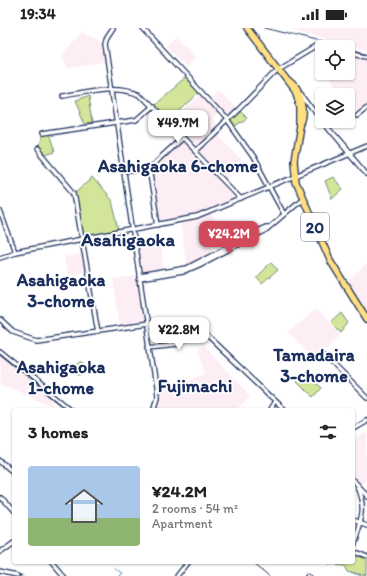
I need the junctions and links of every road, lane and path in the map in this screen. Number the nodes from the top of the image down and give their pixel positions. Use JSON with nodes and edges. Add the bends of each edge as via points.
{"nodes":[{"id":1,"x":113,"y":28,"type":"edge"},
{"id":2,"x":142,"y":28,"type":"edge"},
{"id":3,"x":247,"y":28,"type":"edge"},
{"id":4,"x":315,"y":47,"type":"edge"},
{"id":5,"x":355,"y":53,"type":"edge"},
{"id":6,"x":367,"y":56,"type":"edge"},
{"id":7,"x":279,"y":68,"type":"junction"},
{"id":8,"x":291,"y":82,"type":"junction"},
{"id":9,"x":112,"y":89,"type":"junction"},
{"id":10,"x":62,"y":96,"type":"dead end"},
{"id":11,"x":301,"y":105,"type":"junction"},
{"id":12,"x":152,"y":106,"type":"junction"},
{"id":13,"x":367,"y":107,"type":"edge"},
{"id":14,"x":312,"y":110,"type":"junction"},
{"id":15,"x":315,"y":113,"type":"edge"},
{"id":16,"x":357,"y":115,"type":"dead end"},
{"id":17,"x":228,"y":120,"type":"junction"},
{"id":18,"x":117,"y":123,"type":"junction"},
{"id":19,"x":328,"y":128,"type":"edge"},
{"id":20,"x":42,"y":134,"type":"dead end"},
{"id":21,"x":182,"y":138,"type":"junction"},
{"id":22,"x":367,"y":146,"type":"edge"},
{"id":23,"x":37,"y":149,"type":"dead end"},
{"id":24,"x":195,"y":151,"type":"junction"},
{"id":25,"x":350,"y":154,"type":"junction"},
{"id":26,"x":149,"y":168,"type":"junction"},
{"id":27,"x":124,"y":172,"type":"junction"},
{"id":28,"x":367,"y":174,"type":"edge"},
{"id":29,"x":295,"y":177,"type":"junction"},
{"id":30,"x":270,"y":187,"type":"junction"},
{"id":31,"x":303,"y":198,"type":"junction"},
{"id":32,"x":241,"y":199,"type":"junction"},
{"id":33,"x":0,"y":211,"type":"edge"},
{"id":34,"x":284,"y":214,"type":"junction"},
{"id":35,"x":158,"y":225,"type":"junction"},
{"id":36,"x":132,"y":230,"type":"junction"},
{"id":37,"x":83,"y":239,"type":"junction"},
{"id":38,"x":15,"y":252,"type":"junction"},
{"id":39,"x":0,"y":257,"type":"edge"},
{"id":40,"x":139,"y":277,"type":"junction"},
{"id":41,"x":367,"y":319,"type":"edge"},
{"id":42,"x":0,"y":320,"type":"edge"},
{"id":43,"x":146,"y":324,"type":"junction"},
{"id":44,"x":200,"y":330,"type":"junction"},
{"id":45,"x":98,"y":332,"type":"junction"},
{"id":46,"x":149,"y":347,"type":"junction"},
{"id":47,"x":0,"y":352,"type":"edge"},
{"id":48,"x":322,"y":353,"type":"dead end"},
{"id":49,"x":367,"y":398,"type":"edge"},
{"id":50,"x":275,"y":402,"type":"junction"},
{"id":51,"x":70,"y":408,"type":"edge"},
{"id":52,"x":154,"y":408,"type":"edge"},
{"id":53,"x":271,"y":408,"type":"edge"},
{"id":54,"x":282,"y":408,"type":"edge"},
{"id":55,"x":367,"y":420,"type":"edge"},
{"id":56,"x":355,"y":427,"type":"edge"},
{"id":57,"x":0,"y":461,"type":"edge"},
{"id":58,"x":12,"y":471,"type":"edge"},
{"id":59,"x":355,"y":484,"type":"edge"},
{"id":60,"x":364,"y":494,"type":"edge"},
{"id":61,"x":0,"y":497,"type":"edge"},
{"id":62,"x":12,"y":511,"type":"edge"},
{"id":63,"x":355,"y":521,"type":"edge"},
{"id":64,"x":360,"y":523,"type":"junction"},
{"id":65,"x":367,"y":525,"type":"edge"},
{"id":66,"x":355,"y":537,"type":"edge"},
{"id":67,"x":12,"y":542,"type":"edge"},
{"id":68,"x":0,"y":551,"type":"edge"},
{"id":69,"x":355,"y":552,"type":"edge"},
{"id":70,"x":367,"y":557,"type":"edge"},
{"id":71,"x":54,"y":564,"type":"edge"},
{"id":72,"x":186,"y":564,"type":"edge"},
{"id":73,"x":0,"y":572,"type":"edge"},
{"id":74,"x":18,"y":576,"type":"edge"},
{"id":75,"x":64,"y":576,"type":"edge"},
{"id":76,"x":177,"y":576,"type":"edge"}],
"edges":[{"from":1,"to":9,"type":"street","via":[[105,44]]},
{"from":2,"to":17,"type":"street"},
{"from":3,"to":7,"type":"highway","number":"20"},
{"from":4,"to":7,"type":"street"},
{"from":5,"to":6,"type":"street"},
{"from":7,"to":8,"type":"highway","number":"20"},
{"from":7,"to":17,"type":"street"},
{"from":8,"to":11,"type":"highway","number":"20"},
{"from":8,"to":14,"type":"street"},
{"from":9,"to":10,"type":"street"},
{"from":9,"to":12,"type":"street","via":[[134,91],[144,96]]},
{"from":9,"to":18,"type":"street"},
{"from":11,"to":14,"type":"street"},
{"from":11,"to":29,"type":"highway","number":"20","via":[[294,161]]},
{"from":12,"to":18,"type":"street","via":[[136,120]]},
{"from":12,"to":21,"type":"street"},
{"from":13,"to":16,"type":"street"},
{"from":14,"to":15,"type":"street"},
{"from":17,"to":24,"type":"street"},
{"from":17,"to":30,"type":"street","via":[[253,156]]},
{"from":18,"to":20,"type":"street"},
{"from":18,"to":27,"type":"street"},
{"from":19,"to":25,"type":"street"},
{"from":21,"to":24,"type":"street"},
{"from":21,"to":26,"type":"street"},
{"from":22,"to":25,"type":"street"},
{"from":23,"to":37,"type":"street","via":[[74,193]]},
{"from":24,"to":32,"type":"street"},
{"from":25,"to":28,"type":"street"},
{"from":25,"to":29,"type":"street"},
{"from":26,"to":27,"type":"street"},
{"from":26,"to":35,"type":"street"},
{"from":27,"to":36,"type":"street"},
{"from":29,"to":30,"type":"street"},
{"from":29,"to":31,"type":"highway","number":"20"},
{"from":30,"to":32,"type":"street"},
{"from":30,"to":34,"type":"street"},
{"from":31,"to":34,"type":"street"},
{"from":31,"to":41,"type":"highway","number":"20","via":[[331,262]]},
{"from":32,"to":35,"type":"street","via":[[197,217]]},
{"from":33,"to":38,"type":"street"},
{"from":34,"to":40,"type":"street","via":[[266,230],[188,271]]},
{"from":35,"to":36,"type":"street"},
{"from":36,"to":37,"type":"street"},
{"from":36,"to":40,"type":"street"},
{"from":37,"to":38,"type":"street"},
{"from":37,"to":45,"type":"street"},
{"from":38,"to":39,"type":"street"},
{"from":40,"to":43,"type":"street"},
{"from":42,"to":45,"type":"street","via":[[13,332],[24,338],[36,340]]},
{"from":43,"to":44,"type":"street","via":[[176,321]]},
{"from":43,"to":45,"type":"street"},
{"from":43,"to":46,"type":"street"},
{"from":44,"to":46,"type":"street","via":[[176,344]]},
{"from":44,"to":50,"type":"street"},
{"from":46,"to":52,"type":"street","via":[[156,397]]},
{"from":47,"to":51,"type":"street"},
{"from":48,"to":49,"type":"street"},
{"from":50,"to":53,"type":"street"},
{"from":50,"to":54,"type":"street"},
{"from":55,"to":56,"type":"street"},
{"from":57,"to":58,"type":"street"},
{"from":59,"to":60,"type":"street"},
{"from":60,"to":64,"type":"street","via":[[364,510]]},
{"from":61,"to":62,"type":"street"},
{"from":63,"to":64,"type":"street"},
{"from":64,"to":65,"type":"street"},
{"from":64,"to":66,"type":"street"},
{"from":67,"to":68,"type":"street"},
{"from":69,"to":70,"type":"street"},
{"from":71,"to":75,"type":"street"},
{"from":72,"to":76,"type":"street"},
{"from":73,"to":74,"type":"street"}]}
